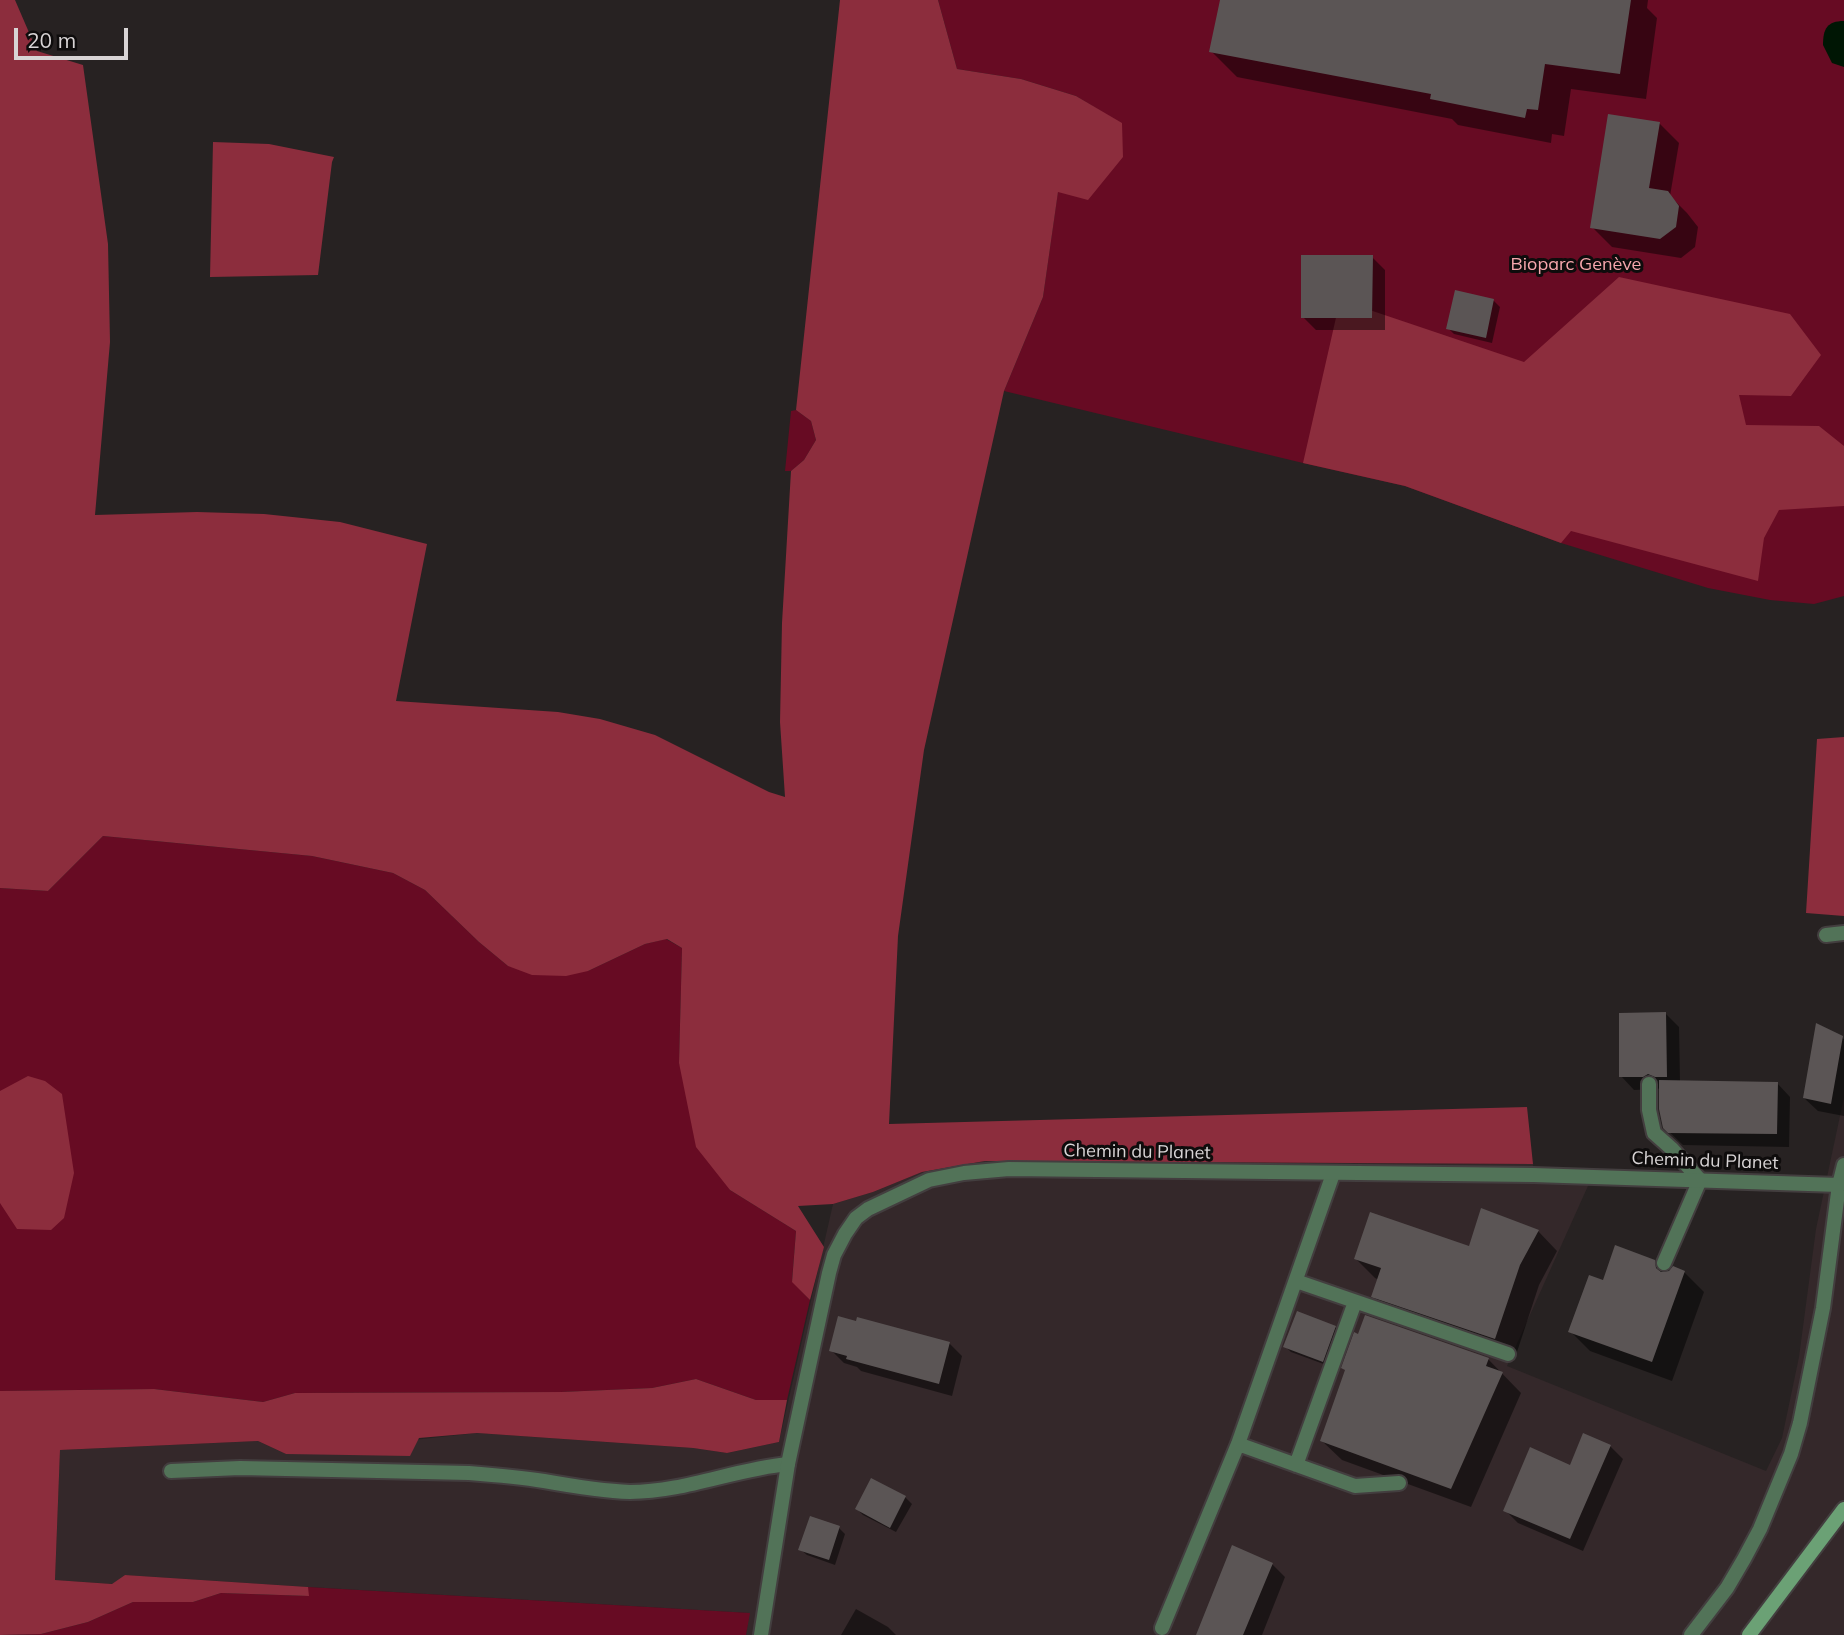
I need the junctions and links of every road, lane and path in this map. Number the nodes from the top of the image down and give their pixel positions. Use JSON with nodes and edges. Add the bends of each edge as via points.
{"nodes":[{"id":1,"x":1844,"y":933,"type":"edge"},
{"id":2,"x":1826,"y":935,"type":"dead end"},
{"id":3,"x":1649,"y":1084,"type":"dead end"},
{"id":4,"x":1844,"y":1166,"type":"edge"},
{"id":5,"x":1333,"y":1174,"type":"junction"},
{"id":6,"x":1700,"y":1180,"type":"junction"},
{"id":7,"x":1839,"y":1185,"type":"junction"},
{"id":8,"x":1664,"y":1263,"type":"dead end"},
{"id":9,"x":1296,"y":1281,"type":"junction"},
{"id":10,"x":1355,"y":1302,"type":"junction"},
{"id":11,"x":1508,"y":1354,"type":"dead end"},
{"id":12,"x":1238,"y":1444,"type":"junction"},
{"id":13,"x":788,"y":1464,"type":"junction"},
{"id":14,"x":1296,"y":1465,"type":"junction"},
{"id":15,"x":171,"y":1471,"type":"dead end"},
{"id":16,"x":1399,"y":1483,"type":"dead end"},
{"id":17,"x":1844,"y":1508,"type":"edge"},
{"id":18,"x":1162,"y":1628,"type":"dead end"},
{"id":19,"x":761,"y":1635,"type":"edge"},
{"id":20,"x":1691,"y":1635,"type":"edge"},
{"id":21,"x":1749,"y":1635,"type":"edge"}],
"edges":[{"from":1,"to":2,"type":"street"},
{"from":3,"to":6,"type":"street","via":[[1654,1133]]},
{"from":4,"to":7,"type":"street"},
{"from":5,"to":6,"type":"street","name":"Chemin du Planet"},
{"from":5,"to":9,"type":"street"},
{"from":5,"to":13,"type":"street","name":"Chemin du Planet","via":[[964,1173],[929,1180],[868,1209],[850,1226],[831,1264]]},
{"from":6,"to":7,"type":"street","name":"Chemin du Planet"},
{"from":6,"to":8,"type":"street"},
{"from":7,"to":20,"type":"street","via":[[1823,1308],[1791,1454],[1744,1559]]},
{"from":9,"to":10,"type":"street"},
{"from":9,"to":12,"type":"street"},
{"from":10,"to":11,"type":"street"},
{"from":10,"to":14,"type":"street"},
{"from":12,"to":14,"type":"street"},
{"from":12,"to":18,"type":"street"},
{"from":13,"to":15,"type":"street","via":[[691,1485],[631,1492],[469,1473]]},
{"from":13,"to":19,"type":"street","name":"Chemin du Planet"},
{"from":14,"to":16,"type":"street","via":[[1355,1486]]},
{"from":17,"to":21,"type":"street"}]}
